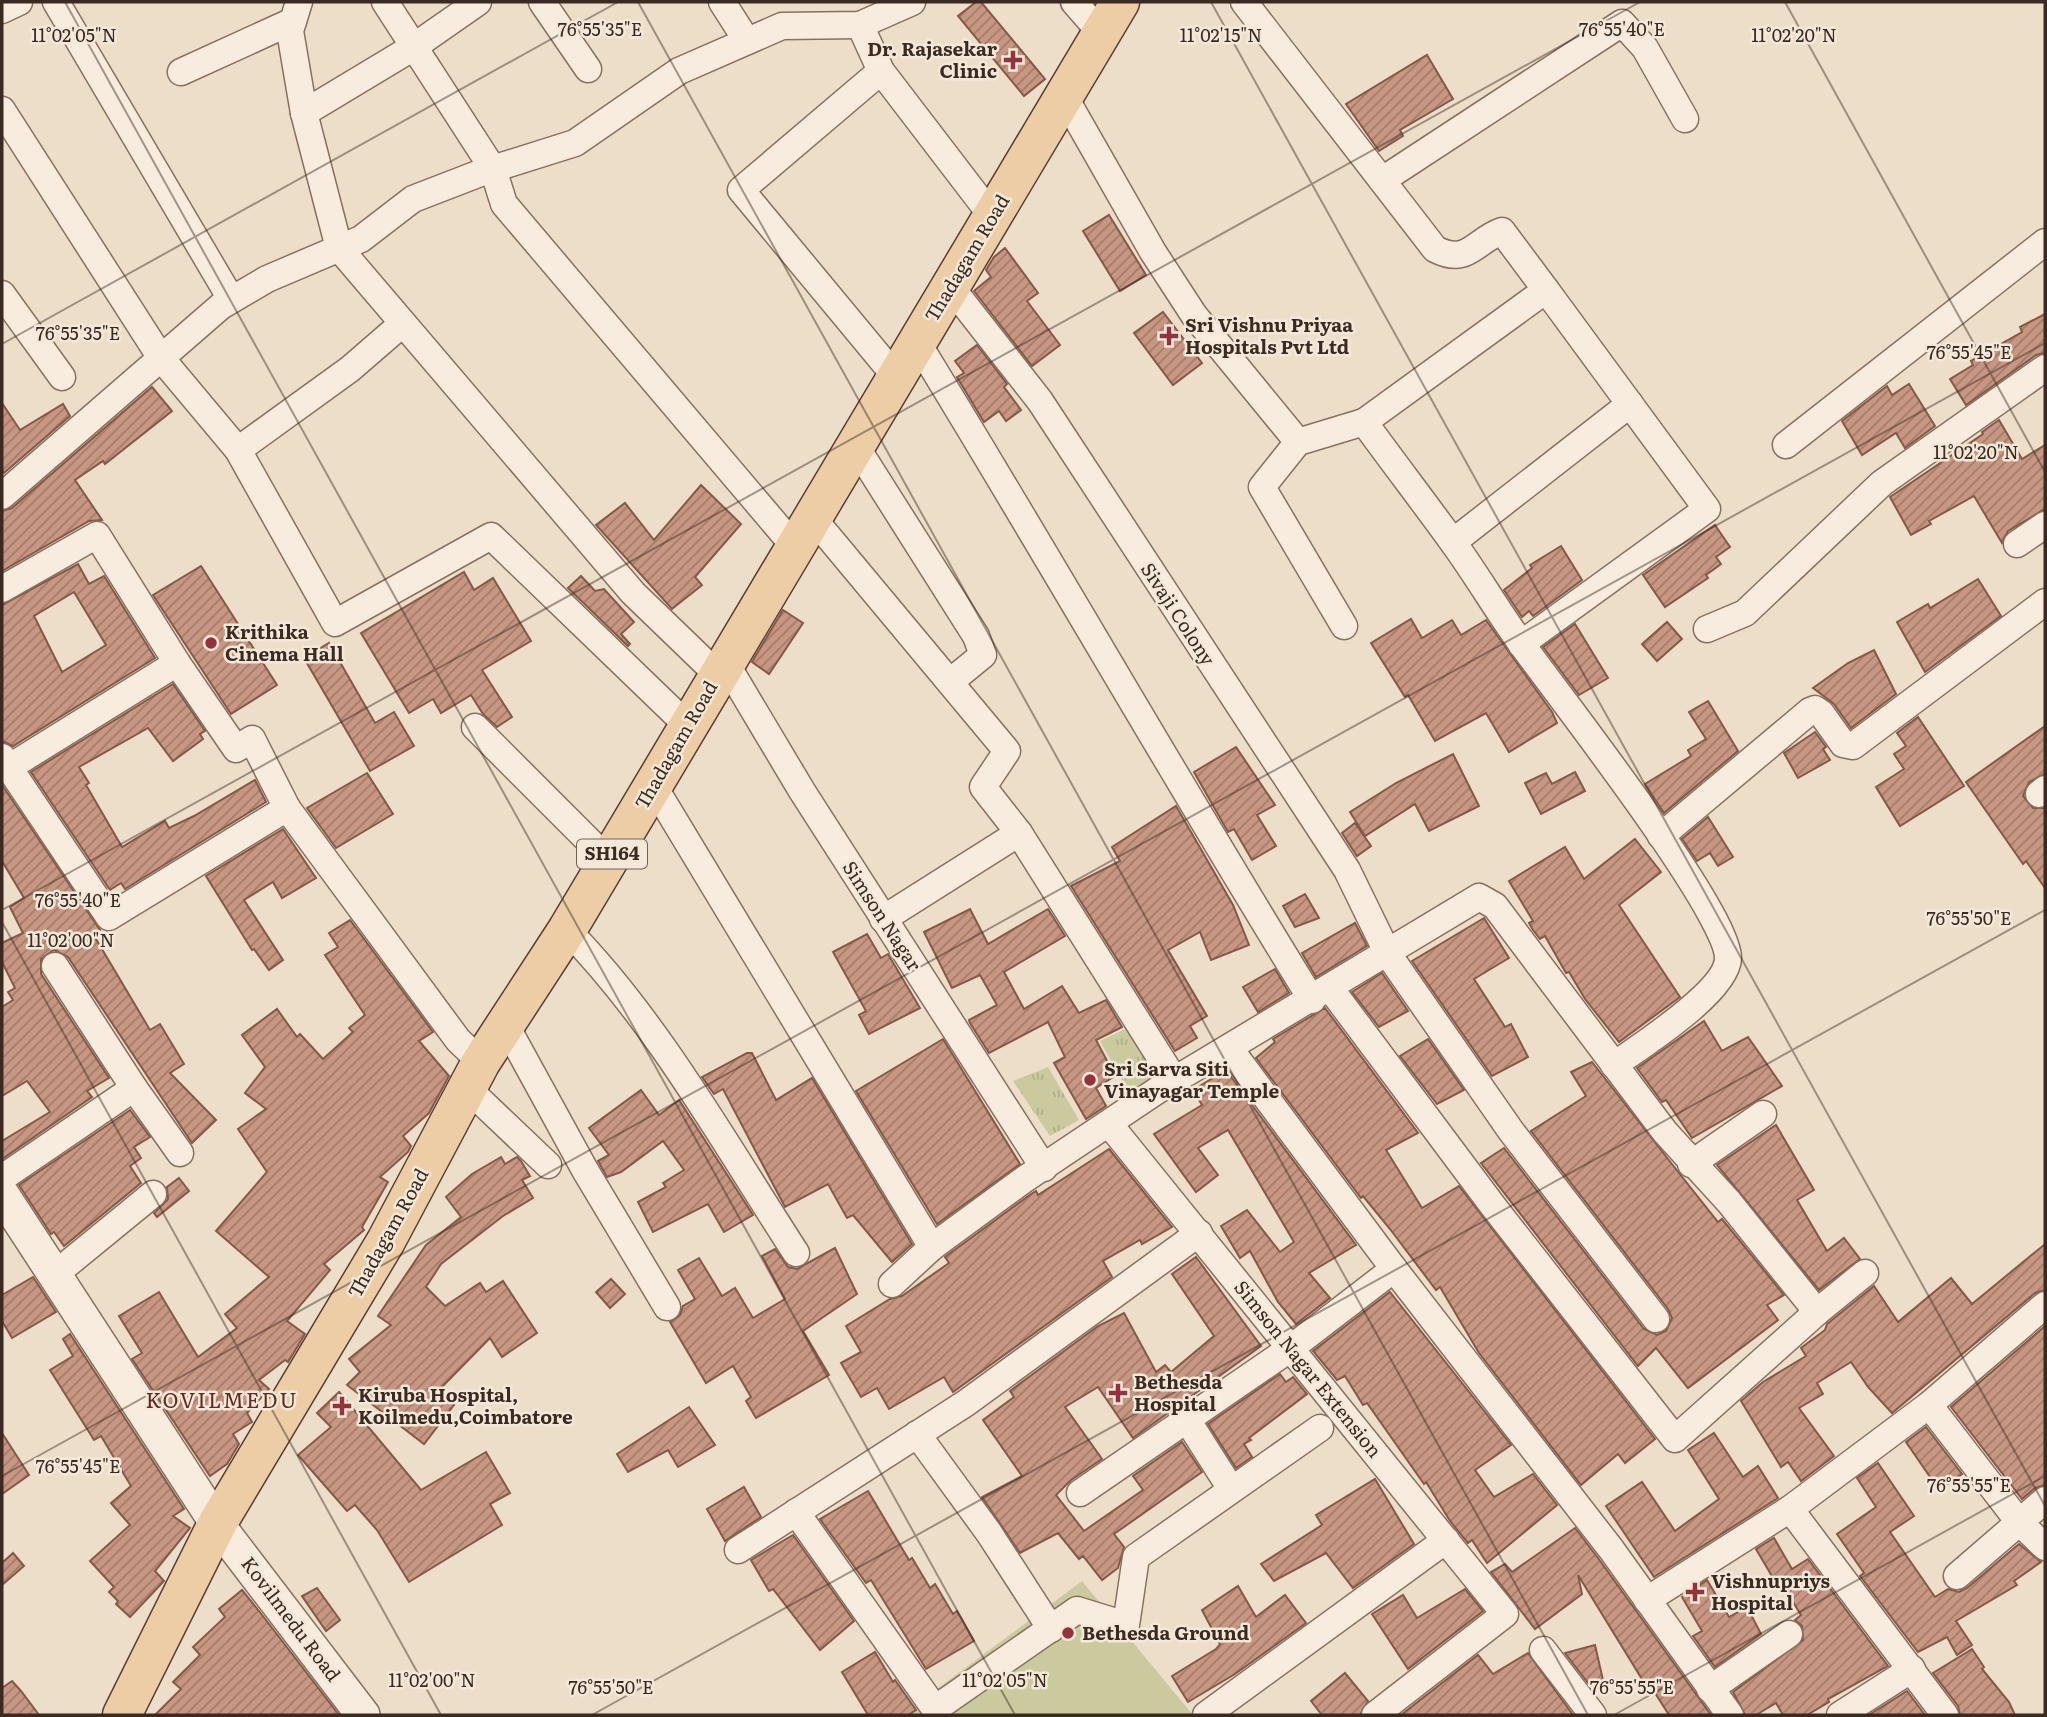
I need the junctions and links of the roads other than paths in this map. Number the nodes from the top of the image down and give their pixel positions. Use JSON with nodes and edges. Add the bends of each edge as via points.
{"nodes":[{"id":1,"x":19,"y":2,"type":"edge"},
{"id":2,"x":56,"y":2,"type":"edge"},
{"id":3,"x":386,"y":2,"type":"edge"},
{"id":4,"x":478,"y":2,"type":"edge"},
{"id":5,"x":542,"y":2,"type":"edge"},
{"id":6,"x":723,"y":2,"type":"edge"},
{"id":7,"x":912,"y":2,"type":"edge"},
{"id":8,"x":1074,"y":2,"type":"edge"},
{"id":9,"x":1244,"y":2,"type":"edge"},
{"id":10,"x":2,"y":10,"type":"edge"},
{"id":11,"x":296,"y":11,"type":"edge"},
{"id":12,"x":1111,"y":18,"type":"edge"},
{"id":13,"x":860,"y":25,"type":"junction"},
{"id":14,"x":747,"y":41,"type":"junction"},
{"id":15,"x":412,"y":48,"type":"junction"},
{"id":16,"x":589,"y":68,"type":"dead end"},
{"id":17,"x":881,"y":71,"type":"junction"},
{"id":18,"x":181,"y":72,"type":"dead end"},
{"id":19,"x":1064,"y":96,"type":"junction"},
{"id":20,"x":2,"y":110,"type":"edge"},
{"id":21,"x":304,"y":113,"type":"junction"},
{"id":22,"x":1685,"y":120,"type":"dead end"},
{"id":23,"x":493,"y":169,"type":"junction"},
{"id":24,"x":1384,"y":179,"type":"junction"},
{"id":25,"x":992,"y":216,"type":"junction"},
{"id":26,"x":2045,"y":243,"type":"edge"},
{"id":27,"x":339,"y":248,"type":"junction"},
{"id":28,"x":950,"y":286,"type":"junction"},
{"id":29,"x":1546,"y":290,"type":"junction"},
{"id":30,"x":2,"y":294,"type":"edge"},
{"id":31,"x":232,"y":299,"type":"junction"},
{"id":32,"x":402,"y":324,"type":"junction"},
{"id":33,"x":917,"y":342,"type":"junction"},
{"id":34,"x":162,"y":358,"type":"junction"},
{"id":35,"x":2045,"y":368,"type":"edge"},
{"id":36,"x":62,"y":377,"type":"dead end"},
{"id":37,"x":895,"y":377,"type":"junction"},
{"id":38,"x":1630,"y":404,"type":"junction"},
{"id":39,"x":1364,"y":422,"type":"junction"},
{"id":40,"x":1298,"y":442,"type":"junction"},
{"id":41,"x":855,"y":445,"type":"junction"},
{"id":42,"x":1786,"y":445,"type":"dead end"},
{"id":43,"x":238,"y":450,"type":"junction"},
{"id":44,"x":3,"y":491,"type":"edge"},
{"id":45,"x":2045,"y":525,"type":"edge"},
{"id":46,"x":803,"y":532,"type":"junction"},
{"id":47,"x":1453,"y":542,"type":"junction"},
{"id":48,"x":2017,"y":544,"type":"dead end"},
{"id":49,"x":2,"y":589,"type":"edge"},
{"id":50,"x":2045,"y":602,"type":"edge"},
{"id":51,"x":1344,"y":626,"type":"dead end"},
{"id":52,"x":1707,"y":629,"type":"dead end"},
{"id":53,"x":1521,"y":643,"type":"junction"},
{"id":54,"x":177,"y":663,"type":"junction"},
{"id":55,"x":721,"y":668,"type":"junction"},
{"id":56,"x":950,"y":682,"type":"junction"},
{"id":57,"x":687,"y":725,"type":"junction"},
{"id":58,"x":475,"y":727,"type":"dead end"},
{"id":59,"x":5,"y":763,"type":"edge"},
{"id":60,"x":653,"y":785,"type":"junction"},
{"id":61,"x":287,"y":808,"type":"junction"},
{"id":62,"x":1020,"y":833,"type":"junction"},
{"id":63,"x":1661,"y":836,"type":"junction"},
{"id":64,"x":608,"y":860,"type":"junction"},
{"id":65,"x":883,"y":919,"type":"junction"},
{"id":66,"x":567,"y":930,"type":"junction"},
{"id":67,"x":1388,"y":954,"type":"junction"},
{"id":68,"x":55,"y":966,"type":"dead end"},
{"id":69,"x":1321,"y":994,"type":"junction"},
{"id":70,"x":505,"y":1024,"type":"junction"},
{"id":71,"x":1230,"y":1049,"type":"junction"},
{"id":72,"x":1614,"y":1065,"type":"junction"},
{"id":73,"x":474,"y":1075,"type":"junction"},
{"id":74,"x":1175,"y":1081,"type":"junction"},
{"id":75,"x":134,"y":1088,"type":"junction"},
{"id":76,"x":1763,"y":1114,"type":"dead end"},
{"id":77,"x":1110,"y":1125,"type":"junction"},
{"id":78,"x":180,"y":1153,"type":"dead end"},
{"id":79,"x":1691,"y":1164,"type":"junction"},
{"id":80,"x":548,"y":1165,"type":"dead end"},
{"id":81,"x":1044,"y":1168,"type":"junction"},
{"id":82,"x":2,"y":1178,"type":"edge"},
{"id":83,"x":2,"y":1194,"type":"edge"},
{"id":84,"x":153,"y":1194,"type":"dead end"},
{"id":85,"x":1199,"y":1233,"type":"junction"},
{"id":86,"x":932,"y":1247,"type":"junction"},
{"id":87,"x":796,"y":1253,"type":"dead end"},
{"id":88,"x":1394,"y":1269,"type":"junction"},
{"id":89,"x":1865,"y":1273,"type":"dead end"},
{"id":90,"x":54,"y":1276,"type":"junction"},
{"id":91,"x":892,"y":1284,"type":"dead end"},
{"id":92,"x":2045,"y":1305,"type":"edge"},
{"id":93,"x":667,"y":1307,"type":"dead end"},
{"id":94,"x":1817,"y":1312,"type":"junction"},
{"id":95,"x":1657,"y":1319,"type":"dead end"},
{"id":96,"x":1291,"y":1348,"type":"junction"},
{"id":97,"x":1929,"y":1405,"type":"junction"},
{"id":98,"x":1186,"y":1418,"type":"junction"},
{"id":99,"x":1320,"y":1428,"type":"dead end"},
{"id":100,"x":917,"y":1434,"type":"junction"},
{"id":101,"x":1231,"y":1489,"type":"junction"},
{"id":102,"x":1080,"y":1493,"type":"dead end"},
{"id":103,"x":2045,"y":1500,"type":"edge"},
{"id":104,"x":1790,"y":1509,"type":"junction"},
{"id":105,"x":796,"y":1512,"type":"junction"},
{"id":106,"x":2018,"y":1522,"type":"junction"},
{"id":107,"x":217,"y":1524,"type":"junction"},
{"id":108,"x":1446,"y":1540,"type":"junction"},
{"id":109,"x":2045,"y":1547,"type":"edge"},
{"id":110,"x":738,"y":1550,"type":"dead end"},
{"id":111,"x":1957,"y":1576,"type":"dead end"},
{"id":112,"x":1647,"y":1600,"type":"junction"},
{"id":113,"x":1051,"y":1629,"type":"junction"},
{"id":114,"x":1789,"y":1634,"type":"dead end"},
{"id":115,"x":1543,"y":1650,"type":"dead end"},
{"id":116,"x":1912,"y":1669,"type":"junction"},
{"id":117,"x":1710,"y":1689,"type":"junction"},
{"id":118,"x":122,"y":1715,"type":"edge"},
{"id":119,"x":363,"y":1715,"type":"edge"},
{"id":120,"x":1206,"y":1715,"type":"edge"},
{"id":121,"x":1375,"y":1715,"type":"edge"},
{"id":122,"x":1592,"y":1715,"type":"edge"},
{"id":123,"x":1730,"y":1715,"type":"edge"},
{"id":124,"x":1840,"y":1715,"type":"edge"},
{"id":125,"x":1945,"y":1715,"type":"edge"}],
"edges":[{"from":1,"to":10,"type":"street"},
{"from":2,"to":31,"type":"street"},
{"from":3,"to":15,"type":"street"},
{"from":4,"to":15,"type":"street"},
{"from":5,"to":16,"type":"street"},
{"from":6,"to":14,"type":"street"},
{"from":7,"to":13,"type":"street"},
{"from":8,"to":12,"type":"street"},
{"from":9,"to":24,"type":"street"},
{"from":11,"to":18,"type":"street"},
{"from":11,"to":21,"type":"street","via":[[290,31]]},
{"from":12,"to":19,"type":"main road","name":"Thadagam Road","number":"SH164"},
{"from":13,"to":14,"type":"street","via":[[782,26]]},
{"from":13,"to":17,"type":"street"},
{"from":14,"to":23,"type":"street","via":[[679,71],[575,143]]},
{"from":15,"to":21,"type":"street"},
{"from":15,"to":23,"type":"street"},
{"from":17,"to":25,"type":"street"},
{"from":17,"to":37,"type":"street","via":[[741,190]]},
{"from":19,"to":25,"type":"main road","name":"Thadagam Road","number":"SH164"},
{"from":19,"to":40,"type":"street","via":[[1194,315]]},
{"from":20,"to":34,"type":"street"},
{"from":21,"to":27,"type":"street"},
{"from":22,"to":24,"type":"street","via":[[1645,48],[1622,23]]},
{"from":23,"to":27,"type":"street","via":[[413,199],[361,239]]},
{"from":23,"to":46,"type":"street","via":[[505,204]]},
{"from":24,"to":29,"type":"street","via":[[1435,249],[1447,255],[1466,254],[1502,231]]},
{"from":25,"to":28,"type":"main road","name":"Thadagam Road","number":"SH164"},
{"from":26,"to":42,"type":"street"},
{"from":27,"to":31,"type":"street"},
{"from":27,"to":32,"type":"street","name":"Simson Nagar"},
{"from":28,"to":33,"type":"main road","name":"Thadagam Road","number":"SH164"},
{"from":28,"to":67,"type":"street","name":"Sivaji Colony","via":[[1040,401],[1347,870]]},
{"from":29,"to":38,"type":"street"},
{"from":29,"to":39,"type":"street"},
{"from":30,"to":36,"type":"street"},
{"from":31,"to":34,"type":"street"},
{"from":32,"to":43,"type":"street","via":[[350,369]]},
{"from":32,"to":55,"type":"street","name":"Simson Nagar","via":[[632,593]]},
{"from":33,"to":37,"type":"main road","name":"Thadagam Road","number":"SH164"},
{"from":33,"to":69,"type":"street","via":[[1040,542],[1197,815]]},
{"from":34,"to":43,"type":"street"},
{"from":34,"to":44,"type":"street"},
{"from":35,"to":52,"type":"street","via":[[1882,483],[1745,613]]},
{"from":37,"to":41,"type":"main road","name":"Thadagam Road","number":"SH164"},
{"from":38,"to":47,"type":"street"},
{"from":38,"to":53,"type":"street","via":[[1707,509]]},
{"from":39,"to":40,"type":"street"},
{"from":39,"to":47,"type":"street"},
{"from":40,"to":51,"type":"street","via":[[1262,487]]},
{"from":41,"to":46,"type":"main road","name":"Thadagam Road","number":"SH164"},
{"from":41,"to":56,"type":"street","via":[[984,655]]},
{"from":43,"to":57,"type":"street","via":[[335,623],[491,536]]},
{"from":45,"to":48,"type":"street"},
{"from":46,"to":55,"type":"main road","name":"Thadagam Road","number":"SH164"},
{"from":46,"to":56,"type":"street"},
{"from":47,"to":53,"type":"street"},
{"from":49,"to":54,"type":"street","via":[[97,535]]},
{"from":50,"to":63,"type":"street","via":[[1853,746],[1843,744],[1821,713],[1810,711]]},
{"from":53,"to":63,"type":"street"},
{"from":54,"to":59,"type":"street"},
{"from":54,"to":61,"type":"street","via":[[236,749],[252,739]]},
{"from":55,"to":57,"type":"main road","name":"Thadagam Road","number":"SH164"},
{"from":55,"to":65,"type":"street","name":"Simson Nagar"},
{"from":56,"to":62,"type":"street","via":[[1007,751],[983,787]]},
{"from":57,"to":60,"type":"main road","name":"Thadagam Road","number":"SH164"},
{"from":58,"to":64,"type":"street"},
{"from":59,"to":61,"type":"street","via":[[109,917]]},
{"from":60,"to":64,"type":"main road","name":"Thadagam Road","number":"SH164"},
{"from":60,"to":86,"type":"street"},
{"from":61,"to":73,"type":"street","via":[[458,1040]]},
{"from":62,"to":65,"type":"street"},
{"from":62,"to":74,"type":"street"},
{"from":63,"to":72,"type":"street","via":[[1710,910],[1728,957],[1722,976],[1691,1009]]},
{"from":64,"to":66,"type":"main road","name":"Thadagam Road","number":"SH164"},
{"from":65,"to":81,"type":"street","name":"Simson Nagar"},
{"from":66,"to":70,"type":"main road","name":"Thadagam Road","number":"SH164"},
{"from":66,"to":87,"type":"street","via":[[601,964],[679,1074]]},
{"from":67,"to":69,"type":"street"},
{"from":67,"to":72,"type":"street","via":[[1479,898],[1495,905]]},
{"from":67,"to":95,"type":"street","name":"Sivaji Colony","via":[[1511,1131]]},
{"from":68,"to":75,"type":"street"},
{"from":69,"to":71,"type":"street"},
{"from":69,"to":94,"type":"street","via":[[1675,1439]]},
{"from":70,"to":73,"type":"main road","name":"Thadagam Road","number":"SH164"},
{"from":70,"to":93,"type":"street"},
{"from":71,"to":74,"type":"street"},
{"from":71,"to":88,"type":"street"},
{"from":72,"to":79,"type":"street"},
{"from":73,"to":80,"type":"street"},
{"from":73,"to":107,"type":"main road","name":"Thadagam Road","number":"SH164","via":[[386,1241]]},
{"from":74,"to":77,"type":"street"},
{"from":75,"to":78,"type":"street"},
{"from":75,"to":82,"type":"street"},
{"from":76,"to":79,"type":"street"},
{"from":77,"to":81,"type":"street"},
{"from":77,"to":85,"type":"street","name":"Simson Nagar Extension"},
{"from":79,"to":94,"type":"street","via":[[1729,1202]]},
{"from":81,"to":86,"type":"street"},
{"from":83,"to":90,"type":"street","name":"Kovilmedu Road"},
{"from":84,"to":90,"type":"street"},
{"from":85,"to":96,"type":"street","name":"Simson Nagar Extension"},
{"from":85,"to":100,"type":"street"},
{"from":86,"to":91,"type":"street"},
{"from":88,"to":96,"type":"street"},
{"from":88,"to":112,"type":"street"},
{"from":89,"to":94,"type":"street"},
{"from":90,"to":107,"type":"street","name":"Kovilmedu Road"},
{"from":92,"to":97,"type":"street"},
{"from":96,"to":98,"type":"street"},
{"from":96,"to":108,"type":"street","name":"Simson Nagar Extension"},
{"from":97,"to":104,"type":"street"},
{"from":97,"to":106,"type":"street"},
{"from":98,"to":101,"type":"street"},
{"from":98,"to":102,"type":"street"},
{"from":99,"to":101,"type":"street"},
{"from":100,"to":105,"type":"street"},
{"from":100,"to":113,"type":"street"},
{"from":101,"to":113,"type":"street","via":[[1136,1557],[1126,1625],[1077,1610]]},
{"from":103,"to":106,"type":"street"},
{"from":104,"to":112,"type":"street"},
{"from":104,"to":116,"type":"street"},
{"from":105,"to":110,"type":"street"},
{"from":105,"to":113,"type":"street","via":[[935,1709]]},
{"from":106,"to":109,"type":"street"},
{"from":106,"to":111,"type":"street"},
{"from":107,"to":118,"type":"main road","name":"Thadagam Road","number":"SH164"},
{"from":107,"to":119,"type":"street","name":"Kovilmedu Road"},
{"from":108,"to":120,"type":"street"},
{"from":108,"to":121,"type":"street","name":"Simson Nagar Extension","via":[[1505,1614]]},
{"from":112,"to":117,"type":"street"},
{"from":114,"to":117,"type":"street"},
{"from":115,"to":122,"type":"street"},
{"from":116,"to":124,"type":"street"},
{"from":116,"to":125,"type":"street"},
{"from":117,"to":123,"type":"street"}]}
